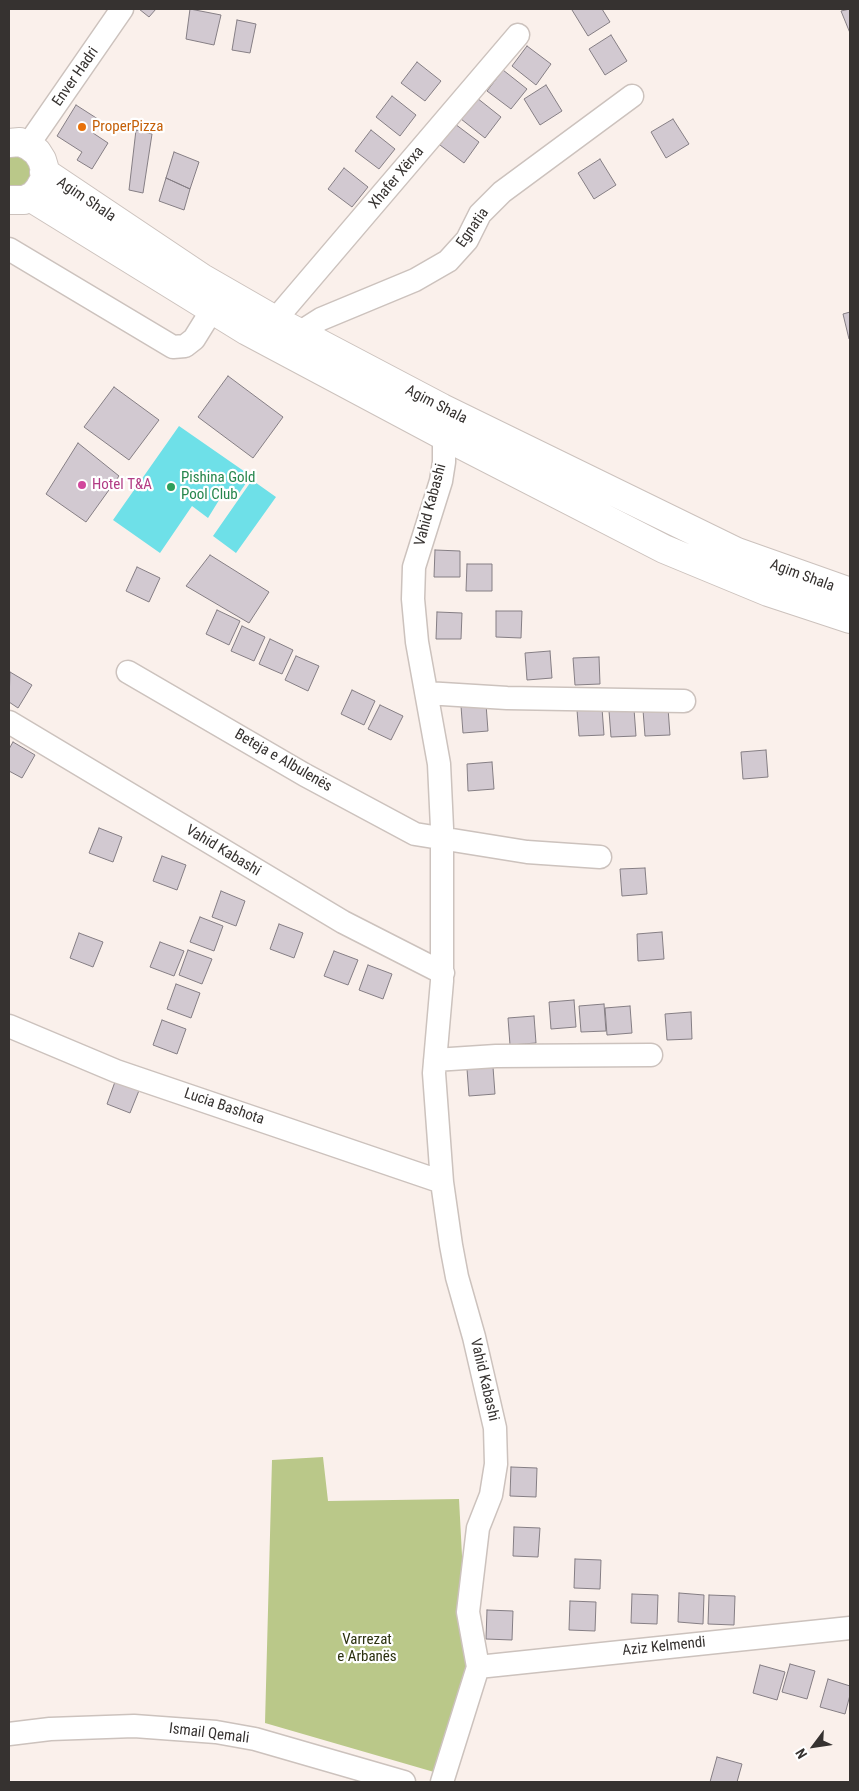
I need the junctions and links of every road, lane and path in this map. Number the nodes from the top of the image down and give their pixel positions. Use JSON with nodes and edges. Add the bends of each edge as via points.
{"nodes":[{"id":1,"x":122,"y":9,"type":"edge"},
{"id":2,"x":518,"y":35,"type":"dead end"},
{"id":3,"x":632,"y":96,"type":"dead end"},
{"id":4,"x":18,"y":144,"type":"edge"},
{"id":5,"x":44,"y":172,"type":"junction"},
{"id":6,"x":19,"y":199,"type":"edge"},
{"id":7,"x":9,"y":249,"type":"edge"},
{"id":8,"x":212,"y":310,"type":"junction"},
{"id":9,"x":287,"y":327,"type":"junction"},
{"id":10,"x":444,"y":436,"type":"junction"},
{"id":11,"x":850,"y":592,"type":"edge"},
{"id":12,"x":850,"y":619,"type":"edge"},
{"id":13,"x":128,"y":672,"type":"dead end"},
{"id":14,"x":426,"y":693,"type":"junction"},
{"id":15,"x":684,"y":701,"type":"dead end"},
{"id":16,"x":9,"y":722,"type":"edge"},
{"id":17,"x":442,"y":839,"type":"junction"},
{"id":18,"x":600,"y":858,"type":"dead end"},
{"id":19,"x":443,"y":972,"type":"junction"},
{"id":20,"x":9,"y":1026,"type":"edge"},
{"id":21,"x":651,"y":1055,"type":"dead end"},
{"id":22,"x":435,"y":1060,"type":"junction"},
{"id":23,"x":442,"y":1182,"type":"junction"},
{"id":24,"x":850,"y":1628,"type":"edge"},
{"id":25,"x":478,"y":1667,"type":"junction"},
{"id":26,"x":9,"y":1734,"type":"edge"},
{"id":27,"x":404,"y":1782,"type":"edge"},
{"id":28,"x":442,"y":1782,"type":"edge"}],
"edges":[{"from":1,"to":4,"type":"street","name":"Enver Hadri"},
{"from":2,"to":9,"type":"street","name":"Xhafer Xërxa"},
{"from":3,"to":9,"type":"street","name":"Egnatia","via":[[502,192],[480,214],[467,240],[448,261],[415,280],[321,319]]},
{"from":4,"to":5,"type":"main road","name":"Agim Shala","via":[[37,152]]},
{"from":5,"to":6,"type":"main road","name":"Agim Shala","via":[[39,189]]},
{"from":5,"to":9,"type":"main road","name":"Agim Shala","via":[[202,278]]},
{"from":6,"to":8,"type":"main road","name":"Agim Shala"},
{"from":7,"to":8,"type":"street","via":[[173,347],[185,346],[194,339]]},
{"from":8,"to":10,"type":"main road","name":"Agim Shala"},
{"from":9,"to":11,"type":"main road","name":"Agim Shala","via":[[442,408],[737,552]]},
{"from":10,"to":12,"type":"main road","name":"Agim Shala","via":[[664,548],[768,592]]},
{"from":10,"to":14,"type":"street","name":"Vahid Kabashi","via":[[441,481],[414,567],[417,642]]},
{"from":13,"to":17,"type":"street","name":"Beteja e Albulenës","via":[[305,775],[415,834]]},
{"from":14,"to":15,"type":"street"},
{"from":14,"to":17,"type":"street","name":"Vahid Kabashi","via":[[439,764]]},
{"from":16,"to":19,"type":"street","name":"Vahid Kabashi","via":[[343,922]]},
{"from":17,"to":18,"type":"street","name":"Beteja e Albulenës","via":[[527,852]]},
{"from":17,"to":19,"type":"street","name":"Vahid Kabashi"},
{"from":19,"to":22,"type":"street","name":"Vahid Kabashi"},
{"from":20,"to":23,"type":"street","name":"Lucia Bashota","via":[[116,1071]]},
{"from":21,"to":22,"type":"street","via":[[496,1056]]},
{"from":22,"to":23,"type":"street","name":"Vahid Kabashi"},
{"from":23,"to":25,"type":"street","name":"Vahid Kabashi","via":[[457,1277],[495,1428],[496,1464],[491,1495],[478,1528],[468,1612]]},
{"from":24,"to":25,"type":"street","name":"Aziz Kelmendi"},
{"from":25,"to":28,"type":"street","name":"Vahid Kabashi"},
{"from":26,"to":27,"type":"street","name":"Ismail Qemali","via":[[134,1726],[216,1732],[256,1739]]}]}
